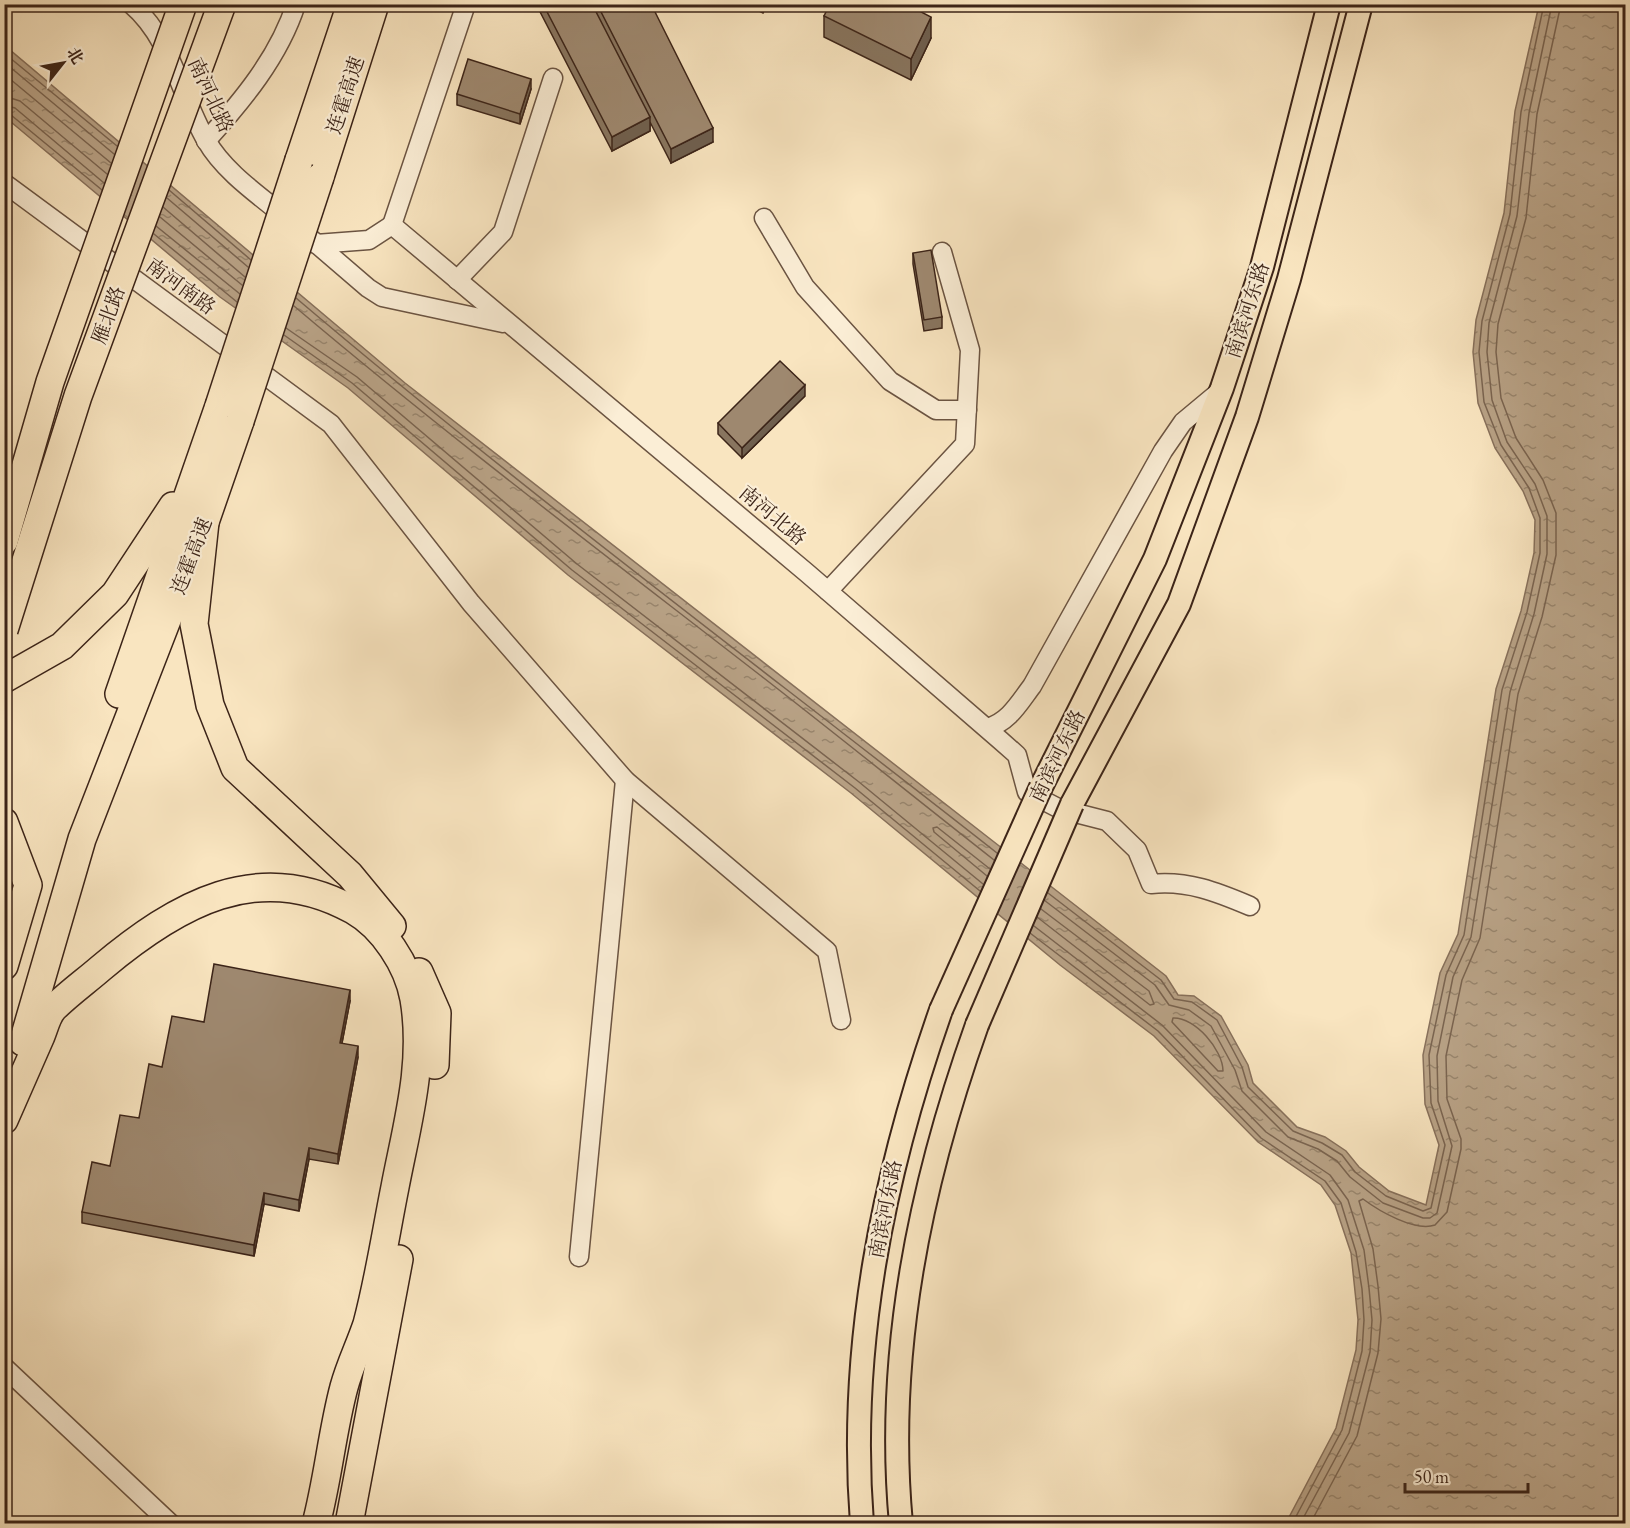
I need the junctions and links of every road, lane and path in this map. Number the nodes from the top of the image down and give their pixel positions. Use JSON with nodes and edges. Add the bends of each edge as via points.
{"nodes":[{"id":1,"x":131,"y":4,"type":"edge"},
{"id":2,"x":183,"y":4,"type":"edge"},
{"id":3,"x":222,"y":4,"type":"edge"},
{"id":4,"x":296,"y":4,"type":"edge"},
{"id":5,"x":351,"y":4,"type":"edge"},
{"id":6,"x":375,"y":4,"type":"edge"},
{"id":7,"x":465,"y":4,"type":"edge"},
{"id":8,"x":1329,"y":4,"type":"edge"},
{"id":9,"x":1360,"y":4,"type":"edge"},
{"id":10,"x":553,"y":78,"type":"dead end"},
{"id":11,"x":206,"y":141,"type":"junction"},
{"id":12,"x":4,"y":183,"type":"edge"},
{"id":13,"x":764,"y":218,"type":"dead end"},
{"id":14,"x":392,"y":225,"type":"junction"},
{"id":15,"x":316,"y":244,"type":"junction"},
{"id":16,"x":942,"y":252,"type":"dead end"},
{"id":17,"x":457,"y":280,"type":"junction"},
{"id":18,"x":513,"y":327,"type":"junction"},
{"id":19,"x":1222,"y":388,"type":"junction"},
{"id":20,"x":967,"y":410,"type":"junction"},
{"id":21,"x":230,"y":414,"type":"junction"},
{"id":22,"x":197,"y":470,"type":"junction"},
{"id":23,"x":205,"y":522,"type":"junction"},
{"id":24,"x":4,"y":541,"type":"edge"},
{"id":25,"x":828,"y":591,"type":"junction"},
{"id":26,"x":4,"y":630,"type":"edge"},
{"id":27,"x":4,"y":679,"type":"edge"},
{"id":28,"x":994,"y":734,"type":"junction"},
{"id":29,"x":625,"y":780,"type":"junction"},
{"id":30,"x":4,"y":822,"type":"edge"},
{"id":31,"x":1250,"y":906,"type":"dead end"},
{"id":32,"x":4,"y":966,"type":"edge"},
{"id":33,"x":841,"y":1020,"type":"dead end"},
{"id":34,"x":4,"y":1038,"type":"edge"},
{"id":35,"x":4,"y":1106,"type":"edge"},
{"id":36,"x":4,"y":1120,"type":"edge"},
{"id":37,"x":579,"y":1257,"type":"dead end"},
{"id":38,"x":4,"y":1367,"type":"edge"},
{"id":39,"x":171,"y":1524,"type":"edge"},
{"id":40,"x":316,"y":1524,"type":"edge"},
{"id":41,"x":349,"y":1524,"type":"edge"},
{"id":42,"x":862,"y":1524,"type":"edge"},
{"id":43,"x":901,"y":1524,"type":"edge"}],
"edges":[{"from":1,"to":11,"type":"street","name":"南河北路","via":[[160,36]]},
{"from":2,"to":24,"type":"highway","name":"雁北路","bridge":true,"via":[[50,382]]},
{"from":3,"to":26,"type":"highway","name":"雁北路","bridge":true,"via":[[78,396]]},
{"from":4,"to":11,"type":"street","via":[[290,23],[246,97]]},
{"from":5,"to":21,"type":"highway","name":"连霍高速","bridge":true,"via":[[299,160]]},
{"from":6,"to":21,"type":"highway","name":"连霍高速","bridge":true,"via":[[320,177]]},
{"from":7,"to":14,"type":"street"},
{"from":8,"to":19,"type":"main road","name":"南滨河东路","via":[[1262,267]]},
{"from":9,"to":43,"type":"main road","name":"南滨河东路","bridge":true,"via":[[1289,279],[1243,428],[1179,604],[1072,804],[977,1025],[943,1126],[912,1264],[900,1364]]},
{"from":10,"to":17,"type":"street","via":[[503,232]]},
{"from":11,"to":15,"type":"street","name":"南河北路","via":[[234,173]]},
{"from":12,"to":29,"type":"street","name":"南河南路","via":[[331,424],[471,603]]},
{"from":13,"to":20,"type":"street","via":[[805,287],[890,381],[936,410]]},
{"from":14,"to":15,"type":"street","via":[[369,240]]},
{"from":14,"to":17,"type":"street","name":"南河北路"},
{"from":15,"to":18,"type":"street","name":"南河北路","via":[[382,297],[476,315]]},
{"from":16,"to":20,"type":"street","via":[[970,350]]},
{"from":17,"to":18,"type":"street","name":"南河北路"},
{"from":18,"to":25,"type":"street","name":"南河北路"},
{"from":19,"to":28,"type":"street","via":[[1183,422],[1163,451],[1032,686]]},
{"from":19,"to":42,"type":"main road","name":"南滨河东路","bridge":true,"via":[[1155,559],[1041,787],[941,1010],[903,1125],[874,1257],[862,1371]]},
{"from":20,"to":25,"type":"street","via":[[965,444]]},
{"from":21,"to":22,"type":"highway","name":"连霍高速"},
{"from":21,"to":23,"type":"highway","name":"连霍高速"},
{"from":22,"to":27,"type":"highway","via":[[116,594],[62,646]]},
{"from":22,"to":34,"type":"highway","name":"连霍高速"},
{"from":23,"to":35,"type":"highway","name":"连霍高速","via":[[82,839]]},
{"from":23,"to":41,"type":"highway","via":[[194,624],[210,705],[235,768],[350,875],[388,920],[418,970],[437,1013],[437,1051],[430,1101]]},
{"from":25,"to":28,"type":"street","name":"南河北路"},
{"from":28,"to":31,"type":"street","name":"南河北路","via":[[1017,755],[1027,792],[1060,809],[1107,821],[1137,849],[1151,884],[1173,881]]},
{"from":29,"to":33,"type":"street","name":"南河南路","via":[[827,951]]},
{"from":29,"to":37,"type":"street"},
{"from":30,"to":32,"type":"highway","via":[[28,885]]},
{"from":36,"to":40,"type":"highway","via":[[52,1010],[168,918],[208,898],[248,887],[293,887],[331,898],[366,917],[386,940],[402,962],[414,996],[419,1034],[417,1070],[379,1267],[366,1325],[337,1414]]},
{"from":38,"to":39,"type":"street"}]}
